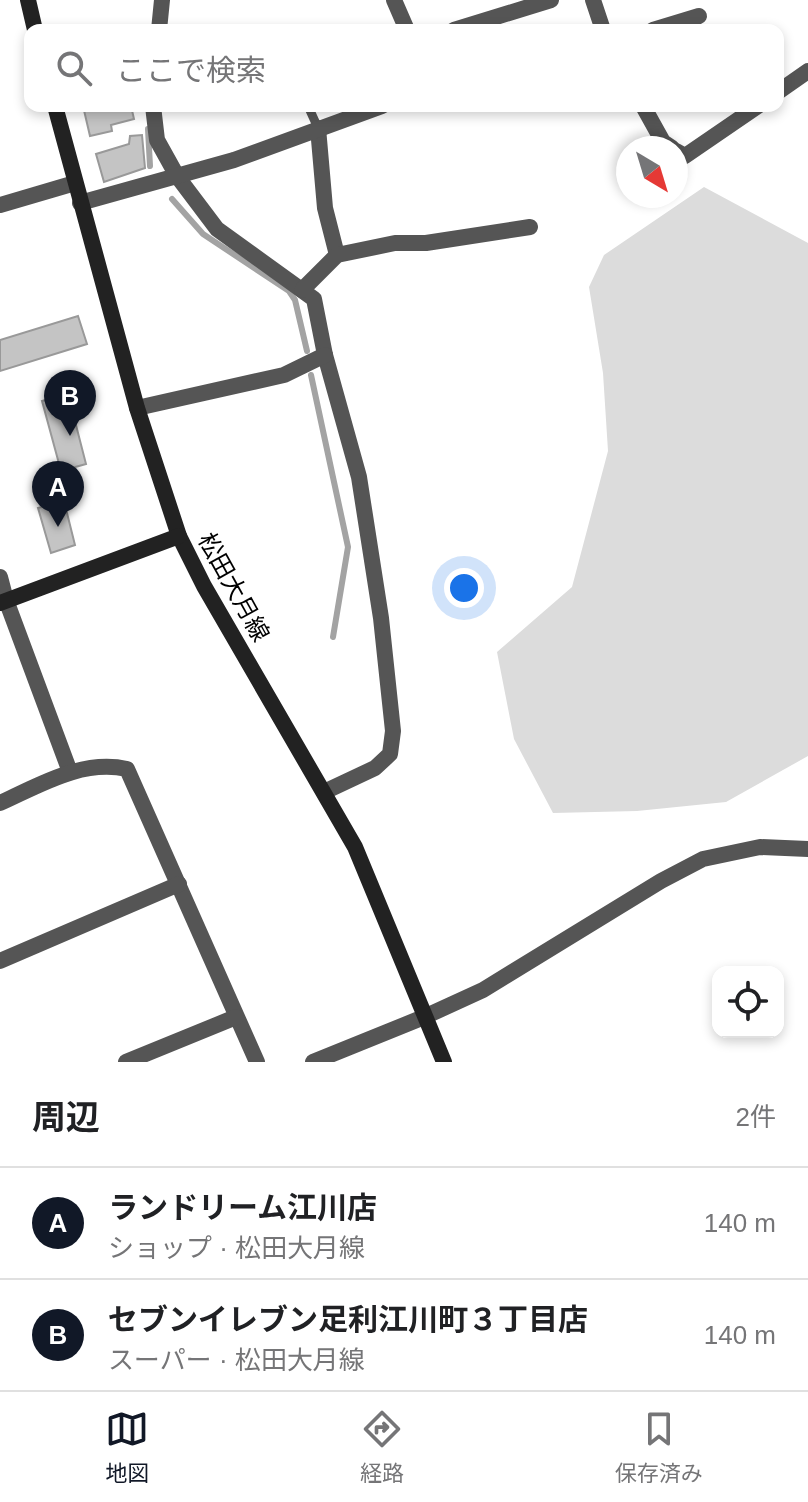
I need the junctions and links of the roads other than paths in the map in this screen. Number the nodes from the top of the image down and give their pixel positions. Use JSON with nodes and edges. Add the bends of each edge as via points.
{"nodes":[{"id":1,"x":28,"y":0,"type":"edge"},
{"id":2,"x":162,"y":0,"type":"edge"},
{"id":3,"x":394,"y":0,"type":"edge"},
{"id":4,"x":551,"y":0,"type":"edge"},
{"id":5,"x":593,"y":0,"type":"edge"},
{"id":6,"x":699,"y":16,"type":"dead end"},
{"id":7,"x":34,"y":24,"type":"edge"},
{"id":8,"x":160,"y":24,"type":"edge"},
{"id":9,"x":404,"y":24,"type":"edge"},
{"id":10,"x":473,"y":24,"type":"edge"},
{"id":11,"x":601,"y":24,"type":"edge"},
{"id":12,"x":673,"y":24,"type":"edge"},
{"id":13,"x":808,"y":71,"type":"edge"},
{"id":14,"x":784,"y":88,"type":"edge"},
{"id":15,"x":57,"y":112,"type":"edge"},
{"id":16,"x":154,"y":112,"type":"edge"},
{"id":17,"x":311,"y":112,"type":"edge"},
{"id":18,"x":365,"y":112,"type":"edge"},
{"id":19,"x":646,"y":112,"type":"edge"},
{"id":20,"x":749,"y":112,"type":"edge"},
{"id":21,"x":318,"y":128,"type":"junction"},
{"id":22,"x":660,"y":136,"type":"edge"},
{"id":23,"x":688,"y":154,"type":"edge"},
{"id":24,"x":177,"y":176,"type":"junction"},
{"id":25,"x":75,"y":183,"type":"junction"},
{"id":26,"x":80,"y":203,"type":"junction"},
{"id":27,"x":0,"y":205,"type":"edge"},
{"id":28,"x":530,"y":227,"type":"dead end"},
{"id":29,"x":337,"y":255,"type":"junction"},
{"id":30,"x":302,"y":290,"type":"junction"},
{"id":31,"x":325,"y":355,"type":"junction"},
{"id":32,"x":137,"y":408,"type":"junction"},
{"id":33,"x":179,"y":536,"type":"junction"},
{"id":34,"x":0,"y":577,"type":"edge"},
{"id":35,"x":3,"y":601,"type":"edge"},
{"id":36,"x":70,"y":772,"type":"junction"},
{"id":37,"x":324,"y":792,"type":"junction"},
{"id":38,"x":0,"y":803,"type":"edge"},
{"id":39,"x":808,"y":849,"type":"edge"},
{"id":40,"x":179,"y":884,"type":"junction"},
{"id":41,"x":0,"y":961,"type":"edge"},
{"id":42,"x":236,"y":1017,"type":"junction"},
{"id":43,"x":424,"y":1017,"type":"junction"},
{"id":44,"x":126,"y":1062,"type":"edge"},
{"id":45,"x":257,"y":1062,"type":"edge"},
{"id":46,"x":313,"y":1062,"type":"edge"},
{"id":47,"x":444,"y":1062,"type":"edge"}],
"edges":[{"from":1,"to":7,"type":"main road"},
{"from":2,"to":8,"type":"street"},
{"from":3,"to":9,"type":"street"},
{"from":4,"to":10,"type":"street"},
{"from":5,"to":11,"type":"street"},
{"from":6,"to":12,"type":"street"},
{"from":13,"to":14,"type":"street"},
{"from":15,"to":25,"type":"main road","name":"松田大月線"},
{"from":16,"to":24,"type":"street","via":[[157,140]]},
{"from":17,"to":21,"type":"lane"},
{"from":18,"to":21,"type":"street"},
{"from":19,"to":22,"type":"street"},
{"from":20,"to":23,"type":"street"},
{"from":21,"to":24,"type":"street"},
{"from":21,"to":29,"type":"street","via":[[325,208]]},
{"from":24,"to":26,"type":"street"},
{"from":24,"to":30,"type":"street","via":[[217,229]]},
{"from":25,"to":26,"type":"main road","name":"松田大月線"},
{"from":25,"to":27,"type":"street"},
{"from":26,"to":32,"type":"main road","name":"松田大月線"},
{"from":28,"to":29,"type":"street"},
{"from":29,"to":30,"type":"street"},
{"from":30,"to":31,"type":"street","via":[[314,299]]},
{"from":31,"to":32,"type":"street","via":[[284,375]]},
{"from":31,"to":37,"type":"street","via":[[359,477],[393,731],[390,754],[375,768]]},
{"from":32,"to":33,"type":"main road","name":"松田大月線"},
{"from":33,"to":35,"type":"main road"},
{"from":33,"to":37,"type":"main road","name":"松田大月線"},
{"from":34,"to":35,"type":"street"},
{"from":35,"to":36,"type":"street"},
{"from":36,"to":38,"type":"street"},
{"from":36,"to":40,"type":"street","via":[[100,766],[127,769]]},
{"from":37,"to":43,"type":"main road","name":"松田大月線","via":[[364,867]]},
{"from":39,"to":43,"type":"street","via":[[760,847],[703,859],[483,990]]},
{"from":40,"to":41,"type":"street"},
{"from":40,"to":42,"type":"street"},
{"from":42,"to":44,"type":"street"},
{"from":42,"to":45,"type":"street"},
{"from":43,"to":46,"type":"street"},
{"from":43,"to":47,"type":"main road","name":"松田大月線"}]}
